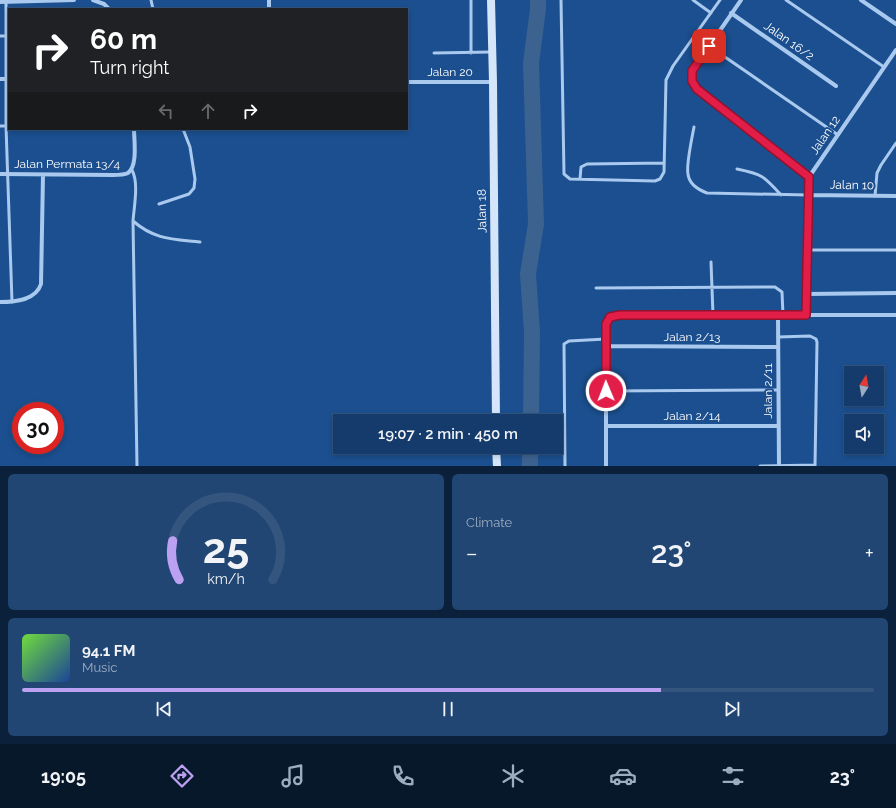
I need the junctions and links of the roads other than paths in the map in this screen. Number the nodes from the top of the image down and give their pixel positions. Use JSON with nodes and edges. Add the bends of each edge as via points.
{"nodes":[{"id":1,"x":74,"y":0,"type":"edge"},
{"id":2,"x":93,"y":0,"type":"edge"},
{"id":3,"x":471,"y":0,"type":"edge"},
{"id":4,"x":491,"y":0,"type":"edge"},
{"id":5,"x":561,"y":0,"type":"edge"},
{"id":6,"x":692,"y":0,"type":"edge"},
{"id":7,"x":720,"y":0,"type":"edge"},
{"id":8,"x":741,"y":0,"type":"edge"},
{"id":9,"x":786,"y":0,"type":"edge"},
{"id":10,"x":861,"y":0,"type":"edge"},
{"id":11,"x":0,"y":2,"type":"edge"},
{"id":12,"x":6,"y":2,"type":"junction"},
{"id":13,"x":108,"y":8,"type":"edge"},
{"id":14,"x":711,"y":13,"type":"junction"},
{"id":15,"x":731,"y":14,"type":"junction"},
{"id":16,"x":896,"y":24,"type":"edge"},
{"id":17,"x":0,"y":36,"type":"edge"},
{"id":18,"x":7,"y":36,"type":"edge"},
{"id":19,"x":709,"y":46,"type":"junction"},
{"id":20,"x":896,"y":50,"type":"edge"},
{"id":21,"x":493,"y":52,"type":"junction"},
{"id":22,"x":434,"y":53,"type":"dead end"},
{"id":23,"x":471,"y":53,"type":"junction"},
{"id":24,"x":884,"y":67,"type":"junction"},
{"id":25,"x":0,"y":79,"type":"edge"},
{"id":26,"x":8,"y":79,"type":"edge"},
{"id":27,"x":408,"y":82,"type":"edge"},
{"id":28,"x":493,"y":82,"type":"junction"},
{"id":29,"x":836,"y":86,"type":"dead end"},
{"id":30,"x":0,"y":126,"type":"edge"},
{"id":31,"x":8,"y":126,"type":"edge"},
{"id":32,"x":694,"y":127,"type":"dead end"},
{"id":33,"x":8,"y":130,"type":"edge"},
{"id":34,"x":134,"y":130,"type":"edge"},
{"id":35,"x":183,"y":130,"type":"edge"},
{"id":36,"x":838,"y":135,"type":"junction"},
{"id":37,"x":896,"y":143,"type":"edge"},
{"id":38,"x":664,"y":163,"type":"junction"},
{"id":39,"x":737,"y":169,"type":"dead end"},
{"id":40,"x":132,"y":170,"type":"junction"},
{"id":41,"x":0,"y":174,"type":"edge"},
{"id":42,"x":9,"y":174,"type":"junction"},
{"id":43,"x":43,"y":175,"type":"junction"},
{"id":44,"x":809,"y":177,"type":"junction"},
{"id":45,"x":580,"y":180,"type":"junction"},
{"id":46,"x":782,"y":195,"type":"junction"},
{"id":47,"x":808,"y":195,"type":"junction"},
{"id":48,"x":875,"y":196,"type":"junction"},
{"id":49,"x":896,"y":196,"type":"edge"},
{"id":50,"x":159,"y":204,"type":"dead end"},
{"id":51,"x":133,"y":221,"type":"junction"},
{"id":52,"x":200,"y":242,"type":"dead end"},
{"id":53,"x":807,"y":250,"type":"junction"},
{"id":54,"x":896,"y":250,"type":"edge"},
{"id":55,"x":711,"y":262,"type":"dead end"},
{"id":56,"x":712,"y":287,"type":"junction"},
{"id":57,"x":596,"y":288,"type":"dead end"},
{"id":58,"x":896,"y":293,"type":"edge"},
{"id":59,"x":806,"y":294,"type":"junction"},
{"id":60,"x":0,"y":302,"type":"edge"},
{"id":61,"x":12,"y":302,"type":"junction"},
{"id":62,"x":713,"y":315,"type":"junction"},
{"id":63,"x":780,"y":315,"type":"junction"},
{"id":64,"x":806,"y":315,"type":"junction"},
{"id":65,"x":896,"y":315,"type":"edge"},
{"id":66,"x":778,"y":337,"type":"junction"},
{"id":67,"x":606,"y":339,"type":"junction"},
{"id":68,"x":606,"y":346,"type":"junction"},
{"id":69,"x":778,"y":347,"type":"junction"},
{"id":70,"x":778,"y":390,"type":"junction"},
{"id":71,"x":606,"y":391,"type":"junction"},
{"id":72,"x":496,"y":414,"type":"edge"},
{"id":73,"x":606,"y":426,"type":"junction"},
{"id":74,"x":778,"y":426,"type":"junction"},
{"id":75,"x":496,"y":454,"type":"edge"},
{"id":76,"x":137,"y":466,"type":"edge"},
{"id":77,"x":497,"y":466,"type":"edge"},
{"id":78,"x":565,"y":466,"type":"edge"},
{"id":79,"x":606,"y":466,"type":"edge"},
{"id":80,"x":760,"y":466,"type":"edge"},
{"id":81,"x":779,"y":466,"type":"edge"},
{"id":82,"x":815,"y":466,"type":"edge"}],
"edges":[{"from":1,"to":12,"type":"street"},
{"from":2,"to":13,"type":"street"},
{"from":3,"to":23,"type":"lane"},
{"from":4,"to":21,"type":"street","name":"Jalan 18"},
{"from":5,"to":45,"type":"lane","via":[[564,174],[570,179]]},
{"from":6,"to":14,"type":"lane"},
{"from":7,"to":14,"type":"lane"},
{"from":8,"to":15,"type":"street"},
{"from":9,"to":24,"type":"lane"},
{"from":10,"to":16,"type":"street"},
{"from":11,"to":12,"type":"street"},
{"from":12,"to":18,"type":"lane"},
{"from":14,"to":38,"type":"lane","via":[[666,80]]},
{"from":15,"to":19,"type":"street"},
{"from":15,"to":29,"type":"street","name":"Jalan 16/2"},
{"from":17,"to":18,"type":"lane"},
{"from":18,"to":26,"type":"lane"},
{"from":19,"to":36,"type":"lane"},
{"from":19,"to":44,"type":"street","via":[[692,71],[692,81],[697,89]]},
{"from":20,"to":24,"type":"street","name":"Jalan 12"},
{"from":21,"to":23,"type":"lane"},
{"from":21,"to":28,"type":"street","name":"Jalan 18"},
{"from":22,"to":23,"type":"lane"},
{"from":24,"to":36,"type":"street","name":"Jalan 12"},
{"from":25,"to":26,"type":"street"},
{"from":26,"to":31,"type":"lane"},
{"from":27,"to":28,"type":"street","name":"Jalan 20"},
{"from":28,"to":72,"type":"street","name":"Jalan 18"},
{"from":30,"to":31,"type":"lane"},
{"from":32,"to":46,"type":"lane","via":[[688,174],[698,190],[707,193]]},
{"from":33,"to":42,"type":"lane"},
{"from":34,"to":40,"type":"street","via":[[135,157]]},
{"from":35,"to":50,"type":"lane","via":[[190,147],[194,188],[188,194]]},
{"from":36,"to":44,"type":"street","name":"Jalan 12"},
{"from":37,"to":48,"type":"lane","via":[[877,173]]},
{"from":38,"to":45,"type":"lane","via":[[586,164],[581,167]]},
{"from":38,"to":45,"type":"lane","via":[[663,176],[655,181]]},
{"from":39,"to":46,"type":"lane","via":[[756,172],[766,178]]},
{"from":40,"to":43,"type":"street","name":"Jalan Permata 13/4","via":[[127,174],[117,175]]},
{"from":40,"to":51,"type":"lane","via":[[135,175]]},
{"from":41,"to":42,"type":"street","name":"Jalan Permata 13/4"},
{"from":42,"to":43,"type":"street","name":"Jalan Permata 13/4"},
{"from":42,"to":61,"type":"lane"},
{"from":43,"to":61,"type":"street","via":[[41,284],[33,296]]},
{"from":44,"to":47,"type":"street"},
{"from":46,"to":47,"type":"lane"},
{"from":47,"to":48,"type":"street","name":"Jalan 10"},
{"from":47,"to":53,"type":"street"},
{"from":48,"to":49,"type":"street","name":"Jalan 10"},
{"from":51,"to":52,"type":"lane","via":[[153,235]]},
{"from":51,"to":76,"type":"lane"},
{"from":53,"to":54,"type":"lane"},
{"from":53,"to":59,"type":"street"},
{"from":55,"to":56,"type":"lane"},
{"from":56,"to":57,"type":"lane"},
{"from":56,"to":62,"type":"lane"},
{"from":56,"to":63,"type":"lane","via":[[775,287],[782,292]]},
{"from":58,"to":59,"type":"street"},
{"from":59,"to":64,"type":"street"},
{"from":60,"to":61,"type":"street"},
{"from":62,"to":63,"type":"street"},
{"from":62,"to":67,"type":"street","via":[[610,317],[606,324]]},
{"from":63,"to":64,"type":"street"},
{"from":63,"to":66,"type":"street","name":"Jalan 2/11"},
{"from":64,"to":65,"type":"street"},
{"from":66,"to":69,"type":"street","name":"Jalan 2/11"},
{"from":66,"to":82,"type":"lane","via":[[810,336],[817,342]]},
{"from":67,"to":68,"type":"street"},
{"from":67,"to":78,"type":"lane","via":[[569,341],[564,344]]},
{"from":68,"to":69,"type":"street","name":"Jalan 2/13"},
{"from":68,"to":71,"type":"street"},
{"from":69,"to":70,"type":"street","name":"Jalan 2/11"},
{"from":70,"to":71,"type":"lane"},
{"from":70,"to":74,"type":"street","name":"Jalan 2/11"},
{"from":71,"to":73,"type":"street"},
{"from":73,"to":74,"type":"street","name":"Jalan 2/14"},
{"from":73,"to":79,"type":"street"},
{"from":74,"to":81,"type":"street","name":"Jalan 2/11"},
{"from":75,"to":77,"type":"street"},
{"from":80,"to":81,"type":"lane"},
{"from":81,"to":82,"type":"lane"}]}
